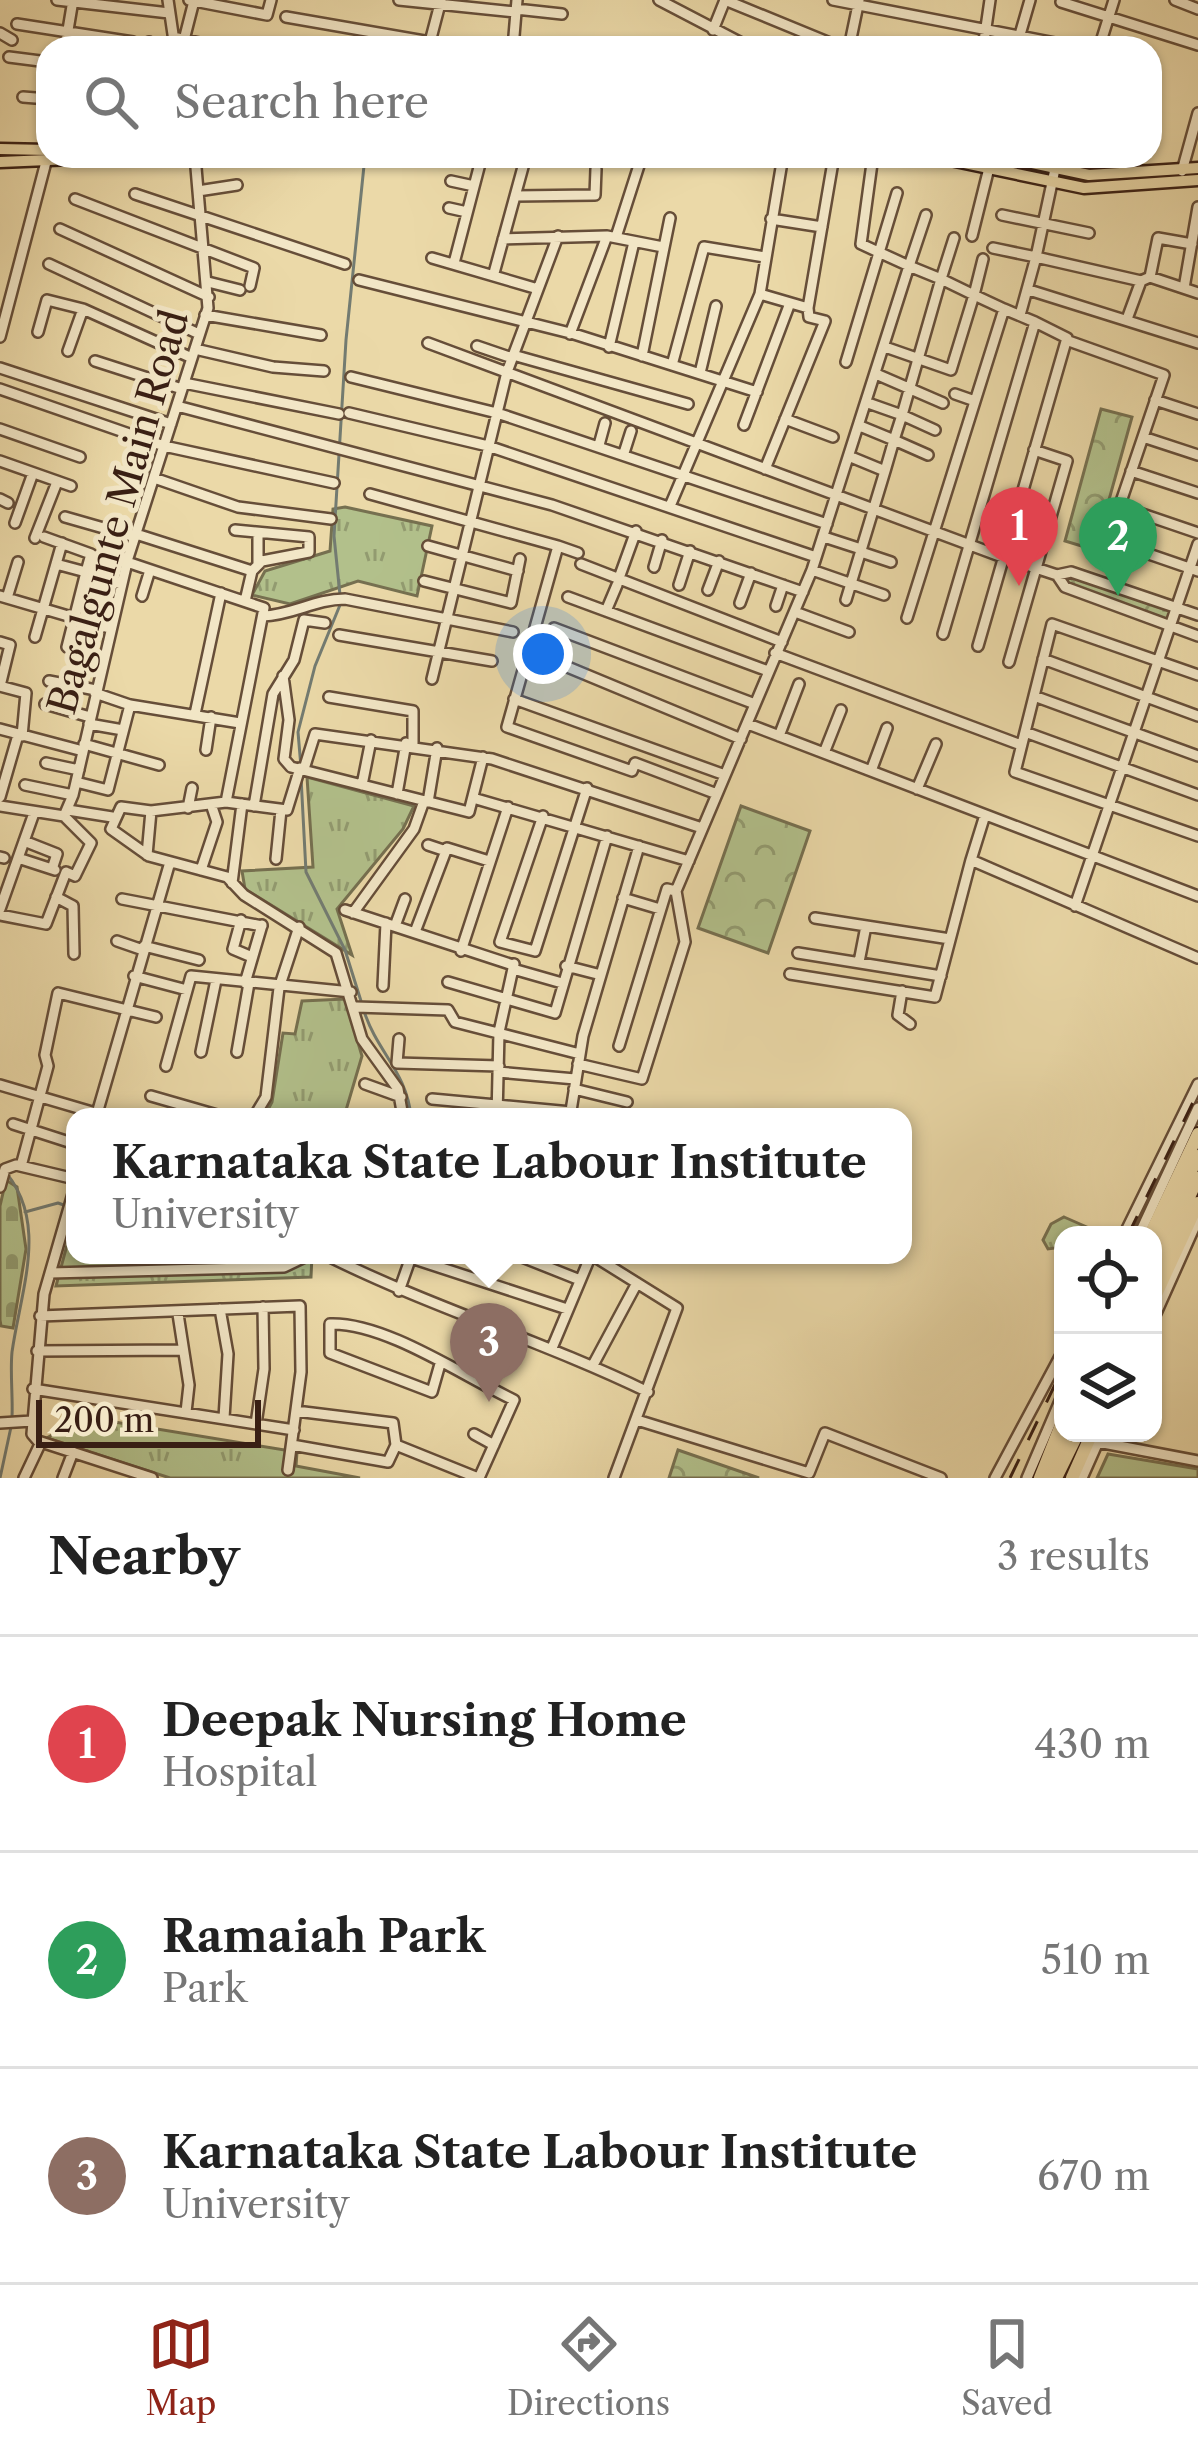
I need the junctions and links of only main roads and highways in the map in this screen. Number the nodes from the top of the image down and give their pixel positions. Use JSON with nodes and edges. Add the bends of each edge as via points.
{"nodes":[{"id":1,"x":0,"y":149,"type":"edge"},
{"id":2,"x":36,"y":154,"type":"edge"},
{"id":3,"x":36,"y":157,"type":"edge"},
{"id":4,"x":0,"y":162,"type":"edge"},
{"id":5,"x":989,"y":168,"type":"edge"},
{"id":6,"x":1051,"y":168,"type":"edge"},
{"id":7,"x":1198,"y":168,"type":"edge"},
{"id":8,"x":1198,"y":180,"type":"edge"},
{"id":9,"x":1198,"y":1134,"type":"edge"},
{"id":10,"x":1198,"y":1156,"type":"edge"},
{"id":11,"x":1198,"y":1178,"type":"edge"},
{"id":12,"x":1198,"y":1203,"type":"edge"},
{"id":13,"x":1154,"y":1226,"type":"edge"},
{"id":14,"x":1162,"y":1233,"type":"edge"},
{"id":15,"x":1162,"y":1254,"type":"edge"},
{"id":16,"x":1162,"y":1281,"type":"edge"},
{"id":17,"x":1057,"y":1442,"type":"edge"},
{"id":18,"x":1063,"y":1442,"type":"edge"},
{"id":19,"x":1072,"y":1442,"type":"edge"},
{"id":20,"x":1094,"y":1442,"type":"edge"},
{"id":21,"x":1048,"y":1477,"type":"edge"},
{"id":22,"x":1072,"y":1478,"type":"edge"}],
"edges":[{"from":1,"to":2,"type":"main road"},
{"from":3,"to":4,"type":"main road"},
{"from":5,"to":8,"type":"main road","via":[[1084,188]]},
{"from":6,"to":7,"type":"main road","via":[[1108,176]]},
{"from":9,"to":13,"type":"highway"},
{"from":10,"to":14,"type":"highway"},
{"from":11,"to":15,"type":"highway"},
{"from":12,"to":16,"type":"highway"},
{"from":17,"to":21,"type":"highway"},
{"from":18,"to":21,"type":"highway"},
{"from":19,"to":21,"type":"highway"},
{"from":20,"to":22,"type":"highway"}]}
